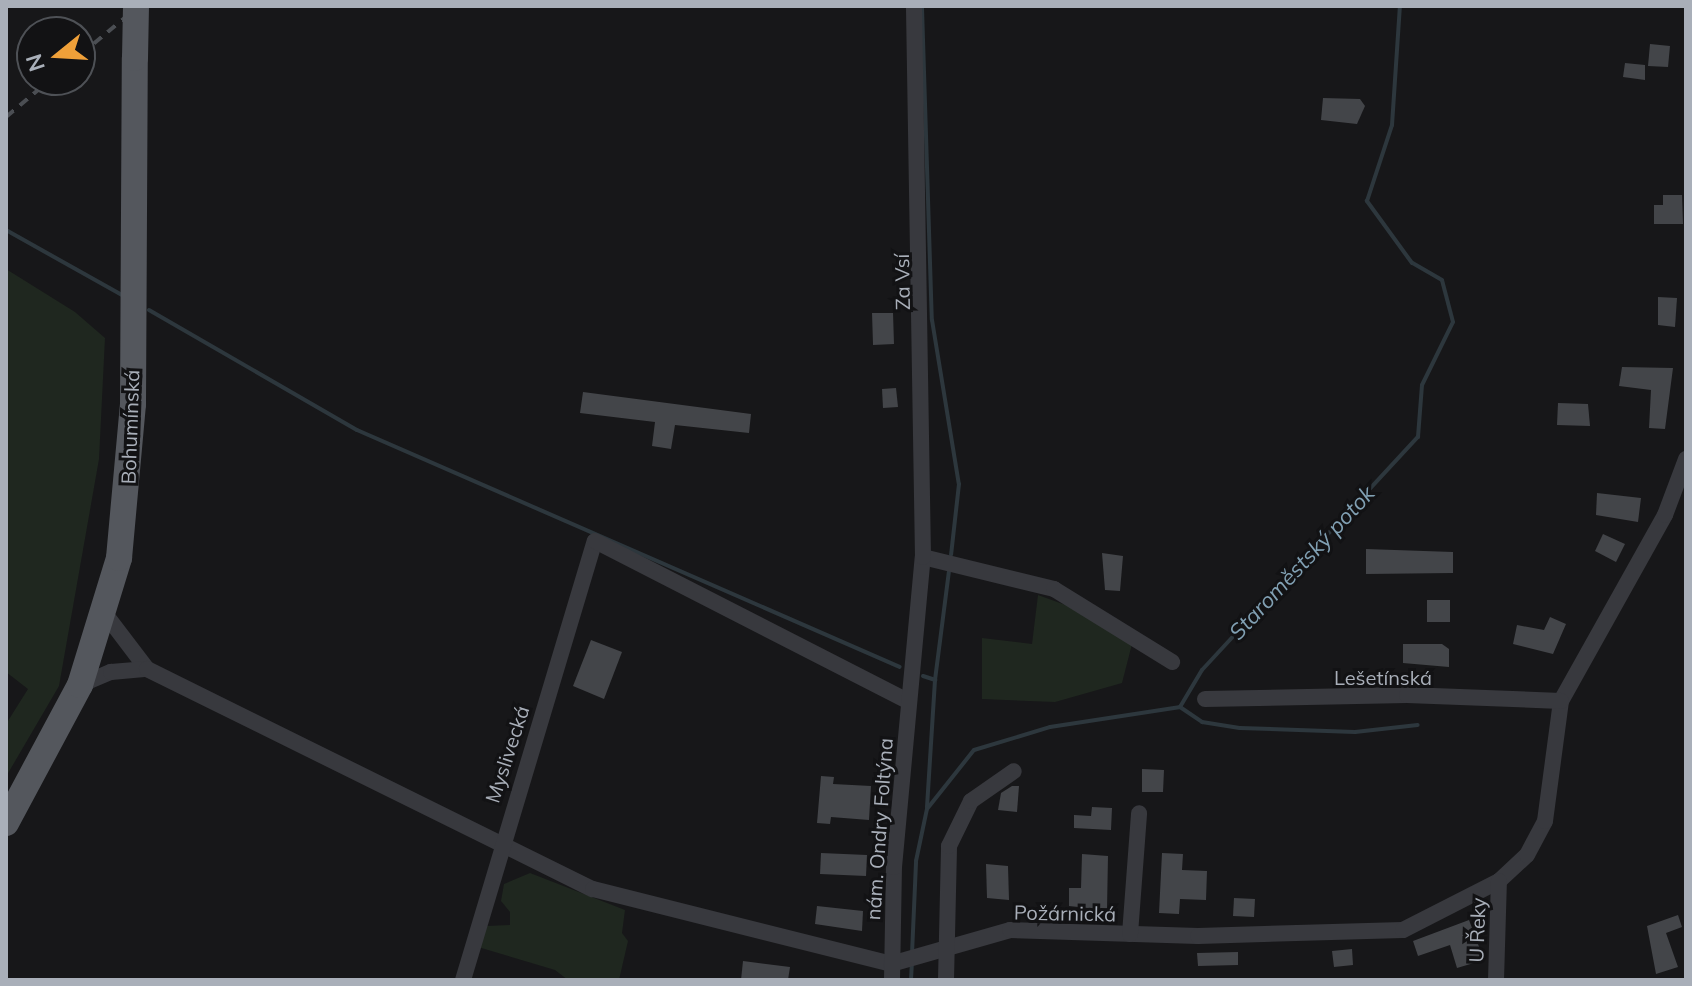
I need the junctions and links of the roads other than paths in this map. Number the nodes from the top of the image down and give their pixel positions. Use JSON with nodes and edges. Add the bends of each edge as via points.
{"nodes":[{"id":1,"x":136,"y":6,"type":"edge"},
{"id":2,"x":914,"y":6,"type":"edge"},
{"id":3,"x":1686,"y":459,"type":"edge"},
{"id":4,"x":923,"y":557,"type":"junction"},
{"id":5,"x":106,"y":615,"type":"junction"},
{"id":6,"x":1172,"y":662,"type":"dead end"},
{"id":7,"x":147,"y":669,"type":"junction"},
{"id":8,"x":910,"y":681,"type":"joint"},
{"id":9,"x":80,"y":685,"type":"junction"},
{"id":10,"x":1205,"y":699,"type":"dead end"},
{"id":11,"x":908,"y":701,"type":"junction"},
{"id":12,"x":1561,"y":701,"type":"junction"},
{"id":13,"x":1014,"y":771,"type":"dead end"},
{"id":14,"x":1139,"y":813,"type":"dead end"},
{"id":15,"x":6,"y":823,"type":"edge"},
{"id":16,"x":499,"y":846,"type":"junction"},
{"id":17,"x":1499,"y":881,"type":"junction"},
{"id":18,"x":1130,"y":934,"type":"junction"},
{"id":19,"x":944,"y":951,"type":"junction"},
{"id":20,"x":892,"y":972,"type":"edge"},
{"id":21,"x":463,"y":980,"type":"edge"},
{"id":22,"x":946,"y":980,"type":"edge"},
{"id":23,"x":1496,"y":980,"type":"edge"}],
"edges":[{"from":1,"to":5,"type":"main road","name":"Bohumínská","bridge":true,"via":[[130,465]]},
{"from":2,"to":4,"type":"street","name":"Za Vsí"},
{"from":3,"to":12,"type":"street","via":[[1665,515]]},
{"from":4,"to":6,"type":"street","via":[[1054,589]]},
{"from":4,"to":8,"type":"street","name":"Za Vsí"},
{"from":5,"to":7,"type":"street"},
{"from":5,"to":9,"type":"main road","name":"Bohumínská"},
{"from":7,"to":9,"type":"street","via":[[111,672]]},
{"from":7,"to":16,"type":"street"},
{"from":8,"to":11,"type":"street","name":"nám. Ondry Foltýna"},
{"from":9,"to":15,"type":"main road","name":"Bohumínská"},
{"from":10,"to":12,"type":"street","name":"Lešetínská","via":[[1407,695]]},
{"from":11,"to":16,"type":"street","name":"Myslivecká","via":[[595,541]]},
{"from":11,"to":20,"type":"street","name":"nám. Ondry Foltýna"},
{"from":12,"to":17,"type":"street","via":[[1545,821],[1527,855]]},
{"from":13,"to":19,"type":"street","via":[[971,801],[949,846]]},
{"from":14,"to":18,"type":"street"},
{"from":16,"to":20,"type":"street","via":[[593,889]]},
{"from":16,"to":21,"type":"street","name":"Myslivecká"},
{"from":17,"to":18,"type":"street","name":"Požárnická","via":[[1403,930],[1345,935]]},
{"from":17,"to":23,"type":"street","name":"U Řeky"},
{"from":18,"to":19,"type":"street","name":"Požárnická","via":[[1010,930]]},
{"from":19,"to":20,"type":"street","name":"Požárnická","via":[[915,958]]},
{"from":19,"to":22,"type":"street"}]}
